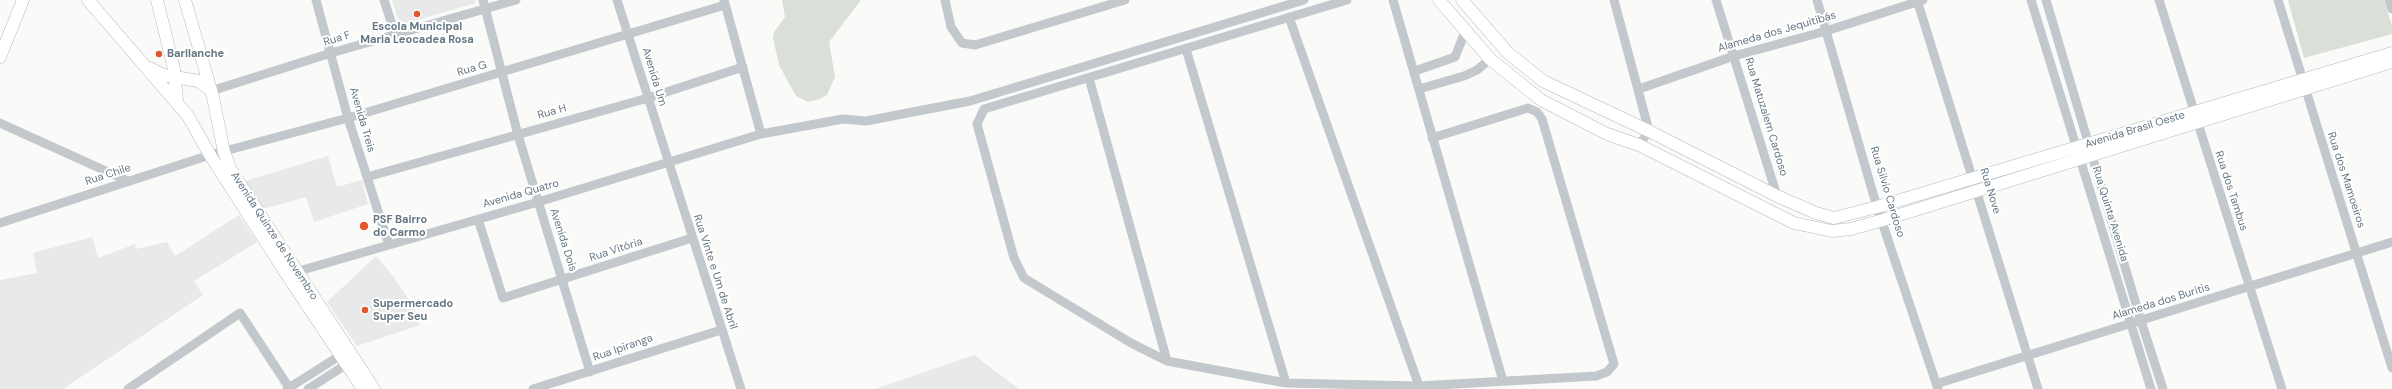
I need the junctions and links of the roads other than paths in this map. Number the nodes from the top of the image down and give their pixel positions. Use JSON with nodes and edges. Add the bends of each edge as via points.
{"nodes":[{"id":1,"x":23,"y":0,"type":"edge"},
{"id":2,"x":88,"y":0,"type":"edge"},
{"id":3,"x":157,"y":0,"type":"edge"},
{"id":4,"x":185,"y":0,"type":"edge"},
{"id":5,"x":316,"y":0,"type":"edge"},
{"id":6,"x":384,"y":0,"type":"edge"},
{"id":7,"x":482,"y":0,"type":"edge"},
{"id":8,"x":516,"y":0,"type":"edge"},
{"id":9,"x":617,"y":0,"type":"edge"},
{"id":10,"x":945,"y":0,"type":"edge"},
{"id":11,"x":1125,"y":0,"type":"edge"},
{"id":12,"x":1304,"y":0,"type":"edge"},
{"id":13,"x":1347,"y":0,"type":"edge"},
{"id":14,"x":1393,"y":0,"type":"edge"},
{"id":15,"x":1439,"y":0,"type":"edge"},
{"id":16,"x":1462,"y":0,"type":"edge"},
{"id":17,"x":1614,"y":0,"type":"edge"},
{"id":18,"x":1716,"y":0,"type":"edge"},
{"id":19,"x":1817,"y":0,"type":"edge"},
{"id":20,"x":1919,"y":0,"type":"edge"},
{"id":21,"x":2031,"y":0,"type":"edge"},
{"id":22,"x":2046,"y":0,"type":"edge"},
{"id":23,"x":2159,"y":0,"type":"edge"},
{"id":24,"x":2278,"y":0,"type":"edge"},
{"id":25,"x":2389,"y":0,"type":"edge"},
{"id":26,"x":725,"y":2,"type":"edge"},
{"id":27,"x":2392,"y":9,"type":"edge"},
{"id":28,"x":485,"y":10,"type":"junction"},
{"id":29,"x":1290,"y":17,"type":"junction"},
{"id":30,"x":1826,"y":31,"type":"junction"},
{"id":31,"x":1465,"y":32,"type":"junction"},
{"id":32,"x":395,"y":34,"type":"junction"},
{"id":33,"x":628,"y":35,"type":"junction"},
{"id":34,"x":1186,"y":49,"type":"junction"},
{"id":35,"x":331,"y":53,"type":"junction"},
{"id":36,"x":1508,"y":53,"type":"junction"},
{"id":37,"x":2392,"y":53,"type":"edge"},
{"id":38,"x":1734,"y":56,"type":"junction"},
{"id":39,"x":0,"y":57,"type":"edge"},
{"id":40,"x":1494,"y":62,"type":"junction"},
{"id":41,"x":2392,"y":62,"type":"edge"},
{"id":42,"x":143,"y":63,"type":"junction"},
{"id":43,"x":743,"y":67,"type":"junction"},
{"id":44,"x":1415,"y":71,"type":"junction"},
{"id":45,"x":502,"y":72,"type":"junction"},
{"id":46,"x":176,"y":76,"type":"junction"},
{"id":47,"x":1089,"y":78,"type":"junction"},
{"id":48,"x":2303,"y":83,"type":"junction"},
{"id":49,"x":1419,"y":89,"type":"junction"},
{"id":50,"x":1639,"y":89,"type":"junction"},
{"id":51,"x":211,"y":91,"type":"junction"},
{"id":52,"x":648,"y":98,"type":"junction"},
{"id":53,"x":177,"y":102,"type":"junction"},
{"id":54,"x":348,"y":118,"type":"junction"},
{"id":55,"x":2196,"y":118,"type":"junction"},
{"id":56,"x":0,"y":123,"type":"edge"},
{"id":57,"x":1649,"y":131,"type":"junction"},
{"id":58,"x":761,"y":134,"type":"junction"},
{"id":59,"x":518,"y":135,"type":"junction"},
{"id":60,"x":1432,"y":138,"type":"junction"},
{"id":61,"x":1639,"y":145,"type":"junction"},
{"id":62,"x":2084,"y":151,"type":"junction"},
{"id":63,"x":224,"y":152,"type":"junction"},
{"id":64,"x":210,"y":155,"type":"junction"},
{"id":65,"x":667,"y":161,"type":"junction"},
{"id":66,"x":367,"y":177,"type":"junction"},
{"id":67,"x":128,"y":181,"type":"junction"},
{"id":68,"x":1975,"y":184,"type":"junction"},
{"id":69,"x":1778,"y":196,"type":"junction"},
{"id":70,"x":538,"y":202,"type":"junction"},
{"id":71,"x":1877,"y":207,"type":"junction"},
{"id":72,"x":478,"y":219,"type":"junction"},
{"id":73,"x":1883,"y":220,"type":"junction"},
{"id":74,"x":0,"y":223,"type":"edge"},
{"id":75,"x":692,"y":238,"type":"junction"},
{"id":76,"x":2392,"y":242,"type":"edge"},
{"id":77,"x":389,"y":245,"type":"junction"},
{"id":78,"x":2357,"y":252,"type":"junction"},
{"id":79,"x":291,"y":273,"type":"junction"},
{"id":80,"x":564,"y":281,"type":"junction"},
{"id":81,"x":2250,"y":287,"type":"junction"},
{"id":82,"x":2141,"y":321,"type":"junction"},
{"id":83,"x":2131,"y":324,"type":"junction"},
{"id":84,"x":721,"y":330,"type":"junction"},
{"id":85,"x":2028,"y":357,"type":"junction"},
{"id":86,"x":344,"y":360,"type":"junction"},
{"id":87,"x":1167,"y":360,"type":"junction"},
{"id":88,"x":2392,"y":368,"type":"edge"},
{"id":89,"x":590,"y":372,"type":"junction"},
{"id":90,"x":1503,"y":381,"type":"junction"},
{"id":91,"x":1286,"y":383,"type":"junction"},
{"id":92,"x":1419,"y":386,"type":"junction"},
{"id":93,"x":1937,"y":387,"type":"edge"},
{"id":94,"x":128,"y":389,"type":"edge"},
{"id":95,"x":289,"y":389,"type":"edge"},
{"id":96,"x":308,"y":389,"type":"edge"},
{"id":97,"x":363,"y":389,"type":"edge"},
{"id":98,"x":374,"y":389,"type":"edge"},
{"id":99,"x":533,"y":389,"type":"edge"},
{"id":100,"x":741,"y":389,"type":"edge"},
{"id":101,"x":2038,"y":389,"type":"edge"},
{"id":102,"x":2151,"y":389,"type":"edge"},
{"id":103,"x":2163,"y":389,"type":"edge"},
{"id":104,"x":2282,"y":389,"type":"edge"}],
"edges":[{"from":1,"to":39,"type":"street"},
{"from":2,"to":42,"type":"street","name":"Avenida Quinze de Novembro"},
{"from":3,"to":46,"type":"street","name":"Avenida Quinze de Novembro"},
{"from":4,"to":51,"type":"street","name":"Avenida Quinze de Novembro"},
{"from":5,"to":35,"type":"street","name":"Avenida Treis"},
{"from":6,"to":32,"type":"street"},
{"from":7,"to":28,"type":"street","name":"Avenida Dois"},
{"from":8,"to":28,"type":"street","name":"Rua F"},
{"from":9,"to":33,"type":"street","name":"Avenida Um"},
{"from":10,"to":11,"type":"street","via":[[951,27],[962,43],[975,45]]},
{"from":12,"to":58,"type":"street","name":"Avenida Quatro","via":[[970,101],[866,121],[843,119]]},
{"from":13,"to":29,"type":"street"},
{"from":14,"to":44,"type":"street"},
{"from":15,"to":31,"type":"street","name":"Avenida Brasil Oeste"},
{"from":16,"to":36,"type":"street","name":"Avenida Brasil Oeste"},
{"from":17,"to":50,"type":"street"},
{"from":18,"to":38,"type":"street","name":"Rua Matuzalem Cardoso"},
{"from":19,"to":30,"type":"street","name":"Rua Silvio Cardoso"},
{"from":20,"to":30,"type":"street","name":"Alameda dos Jequitibás"},
{"from":20,"to":68,"type":"street","name":"Rua Nove"},
{"from":21,"to":62,"type":"street","name":"Rua Quinta Avenida"},
{"from":22,"to":62,"type":"street","name":"Rua Quinta Avenida"},
{"from":23,"to":55,"type":"street","name":"Rua dos Tambus"},
{"from":24,"to":48,"type":"street","name":"Rua dos Mamoeiros"},
{"from":25,"to":27,"type":"street"},
{"from":26,"to":33,"type":"street","name":"Rua G"},
{"from":26,"to":43,"type":"street"},
{"from":28,"to":32,"type":"street","name":"Rua F"},
{"from":28,"to":45,"type":"street","name":"Avenida Dois"},
{"from":29,"to":34,"type":"street"},
{"from":29,"to":92,"type":"street"},
{"from":30,"to":38,"type":"street","name":"Alameda dos Jequitibás"},
{"from":30,"to":71,"type":"street","name":"Rua Silvio Cardoso"},
{"from":31,"to":40,"type":"street","name":"Avenida Brasil Oeste"},
{"from":31,"to":44,"type":"street","via":[[1455,57]]},
{"from":32,"to":35,"type":"street","name":"Rua F"},
{"from":33,"to":45,"type":"street","name":"Rua G"},
{"from":33,"to":52,"type":"street","name":"Avenida Um"},
{"from":34,"to":47,"type":"street"},
{"from":34,"to":91,"type":"street"},
{"from":35,"to":51,"type":"street","name":"Rua F"},
{"from":35,"to":54,"type":"street","name":"Avenida Treis"},
{"from":36,"to":40,"type":"street"},
{"from":36,"to":57,"type":"street","name":"Avenida Brasil Oeste","via":[[1543,81],[1562,92]]},
{"from":37,"to":48,"type":"street","name":"Avenida Brasil Oeste"},
{"from":38,"to":50,"type":"street","name":"Alameda dos Jequitibás"},
{"from":38,"to":69,"type":"street","name":"Rua Matuzalem Cardoso"},
{"from":40,"to":49,"type":"street","via":[[1464,76]]},
{"from":40,"to":61,"type":"street","name":"Avenida Brasil Oeste","via":[[1541,100],[1607,134]]},
{"from":41,"to":48,"type":"street","name":"Avenida Brasil Oeste"},
{"from":42,"to":46,"type":"street","via":[[157,73]]},
{"from":42,"to":53,"type":"street","name":"Avenida Quinze de Novembro"},
{"from":43,"to":52,"type":"street","name":"Rua H"},
{"from":43,"to":58,"type":"street"},
{"from":44,"to":49,"type":"street"},
{"from":45,"to":54,"type":"street","name":"Rua G"},
{"from":45,"to":59,"type":"street","name":"Avenida Dois"},
{"from":46,"to":51,"type":"street","via":[[198,81]]},
{"from":46,"to":53,"type":"street","name":"Avenida Quinze de Novembro"},
{"from":47,"to":87,"type":"street"},
{"from":47,"to":87,"type":"street","via":[[984,109],[977,124],[1014,258],[1024,278],[1131,343]]},
{"from":48,"to":55,"type":"street","name":"Avenida Brasil Oeste"},
{"from":48,"to":78,"type":"street","name":"Rua dos Mamoeiros"},
{"from":49,"to":60,"type":"street"},
{"from":50,"to":57,"type":"street"},
{"from":51,"to":63,"type":"street","name":"Avenida Quinze de Novembro"},
{"from":52,"to":59,"type":"street","name":"Rua H"},
{"from":52,"to":65,"type":"street","name":"Avenida Um"},
{"from":53,"to":64,"type":"street","name":"Avenida Quinze de Novembro"},
{"from":54,"to":63,"type":"street","name":"Rua G"},
{"from":54,"to":66,"type":"street","name":"Avenida Treis"},
{"from":55,"to":62,"type":"street","name":"Avenida Brasil Oeste"},
{"from":55,"to":81,"type":"street","name":"Rua dos Tambus"},
{"from":56,"to":67,"type":"street"},
{"from":57,"to":61,"type":"street"},
{"from":57,"to":69,"type":"street","name":"Avenida Brasil Oeste"},
{"from":58,"to":65,"type":"street","name":"Avenida Quatro"},
{"from":59,"to":66,"type":"street","name":"Rua H"},
{"from":59,"to":70,"type":"street","name":"Avenida Dois"},
{"from":60,"to":90,"type":"street"},
{"from":60,"to":90,"type":"street","via":[[1528,108],[1537,112],[1542,119],[1614,364],[1607,372],[1596,376]]},
{"from":61,"to":73,"type":"street","name":"Avenida Brasil Oeste","via":[[1794,223],[1817,230],[1832,231],[1851,229]]},
{"from":62,"to":68,"type":"street","name":"Avenida Brasil Oeste"},
{"from":62,"to":82,"type":"street","name":"Rua Quinta Avenida"},
{"from":62,"to":83,"type":"street","name":"Rua Quinta Avenida"},
{"from":63,"to":64,"type":"street","name":"Rua Chile"},
{"from":63,"to":79,"type":"street","name":"Avenida Quinze de Novembro","via":[[230,170]]},
{"from":64,"to":67,"type":"street","name":"Rua Chile"},
{"from":64,"to":79,"type":"street","name":"Avenida Quinze de Novembro"},
{"from":65,"to":70,"type":"street","name":"Avenida Quatro"},
{"from":65,"to":75,"type":"street","name":"Rua Vinte e Um de Abril"},
{"from":66,"to":77,"type":"street","name":"Avenida Treis"},
{"from":67,"to":74,"type":"street","name":"Rua Chile"},
{"from":68,"to":71,"type":"street","name":"Avenida Brasil Oeste"},
{"from":68,"to":73,"type":"street","name":"Avenida Brasil Oeste"},
{"from":68,"to":85,"type":"street","name":"Rua Nove"},
{"from":69,"to":71,"type":"street","name":"Avenida Brasil Oeste","via":[[1834,218]]},
{"from":70,"to":72,"type":"street","name":"Avenida Quatro"},
{"from":70,"to":80,"type":"street","name":"Avenida Dois"},
{"from":71,"to":73,"type":"street","name":"Rua Silvio Cardoso"},
{"from":72,"to":77,"type":"street","name":"Avenida Quatro"},
{"from":72,"to":80,"type":"street","name":"Rua Vitória","via":[[502,297]]},
{"from":73,"to":93,"type":"street","name":"Rua Silvio Cardoso"},
{"from":75,"to":80,"type":"street","name":"Rua Vitória"},
{"from":75,"to":84,"type":"street","name":"Rua Vinte e Um de Abril"},
{"from":76,"to":78,"type":"street","name":"Alameda dos Buritis"},
{"from":77,"to":79,"type":"street","name":"Avenida Quatro"},
{"from":78,"to":81,"type":"street","name":"Alameda dos Buritis"},
{"from":78,"to":88,"type":"street","name":"Rua dos Mamoeiros"},
{"from":79,"to":86,"type":"street","name":"Avenida Quinze de Novembro"},
{"from":79,"to":98,"type":"street","name":"Avenida Quinze de Novembro"},
{"from":80,"to":89,"type":"street","name":"Avenida Dois"},
{"from":81,"to":82,"type":"street","name":"Alameda dos Buritis"},
{"from":81,"to":104,"type":"street","name":"Rua dos Tambus"},
{"from":82,"to":83,"type":"street","name":"Alameda dos Buritis"},
{"from":82,"to":103,"type":"street","name":"Rua Quinta Avenida"},
{"from":83,"to":85,"type":"street","name":"Alameda dos Buritis"},
{"from":83,"to":102,"type":"street","name":"Rua Quinta Avenida"},
{"from":84,"to":89,"type":"street","name":"Rua Ipiranga"},
{"from":84,"to":100,"type":"street","name":"Rua Vinte e Um de Abril"},
{"from":85,"to":93,"type":"street","name":"Alameda dos Buritis"},
{"from":85,"to":101,"type":"street","name":"Rua Nove"},
{"from":86,"to":95,"type":"street"},
{"from":86,"to":96,"type":"street"},
{"from":86,"to":97,"type":"street","name":"Avenida Quinze de Novembro"},
{"from":87,"to":91,"type":"street"},
{"from":89,"to":99,"type":"street","name":"Rua Ipiranga"},
{"from":90,"to":92,"type":"street"},
{"from":91,"to":92,"type":"street"},
{"from":94,"to":95,"type":"street","via":[[240,312]]}]}
